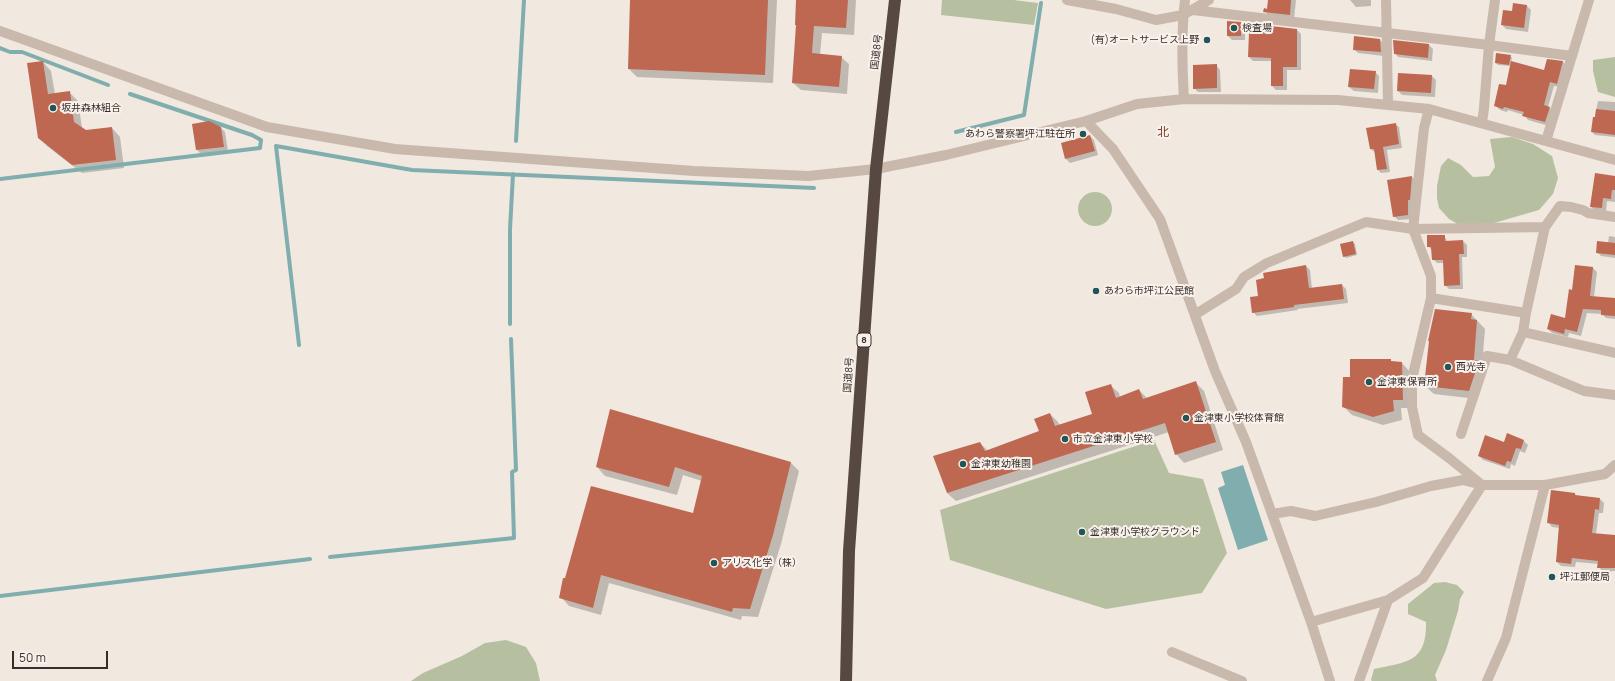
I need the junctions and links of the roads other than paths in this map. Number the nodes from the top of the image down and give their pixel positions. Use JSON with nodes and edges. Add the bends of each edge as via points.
{"nodes":[{"id":1,"x":896,"y":0,"type":"edge"},
{"id":2,"x":1067,"y":0,"type":"edge"},
{"id":3,"x":1185,"y":0,"type":"edge"},
{"id":4,"x":1209,"y":0,"type":"edge"},
{"id":5,"x":1386,"y":0,"type":"edge"},
{"id":6,"x":1495,"y":0,"type":"edge"},
{"id":7,"x":1589,"y":0,"type":"edge"},
{"id":8,"x":1118,"y":4,"type":"edge"},
{"id":9,"x":1193,"y":10,"type":"junction"},
{"id":10,"x":1183,"y":15,"type":"junction"},
{"id":11,"x":0,"y":32,"type":"edge"},
{"id":12,"x":1387,"y":33,"type":"junction"},
{"id":13,"x":1489,"y":45,"type":"junction"},
{"id":14,"x":1572,"y":56,"type":"junction"},
{"id":15,"x":1184,"y":99,"type":"junction"},
{"id":16,"x":1388,"y":104,"type":"junction"},
{"id":17,"x":1429,"y":109,"type":"junction"},
{"id":18,"x":1086,"y":121,"type":"junction"},
{"id":19,"x":1482,"y":123,"type":"junction"},
{"id":20,"x":1546,"y":141,"type":"junction"},
{"id":21,"x":1615,"y":160,"type":"edge"},
{"id":22,"x":876,"y":169,"type":"junction"},
{"id":23,"x":1615,"y":217,"type":"edge"},
{"id":24,"x":1545,"y":227,"type":"junction"},
{"id":25,"x":1413,"y":229,"type":"junction"},
{"id":26,"x":1431,"y":298,"type":"junction"},
{"id":27,"x":1526,"y":313,"type":"junction"},
{"id":28,"x":1196,"y":314,"type":"junction"},
{"id":29,"x":1523,"y":332,"type":"junction"},
{"id":30,"x":1615,"y":353,"type":"edge"},
{"id":31,"x":1510,"y":360,"type":"junction"},
{"id":32,"x":1615,"y":395,"type":"edge"},
{"id":33,"x":1461,"y":434,"type":"dead end"},
{"id":34,"x":1615,"y":465,"type":"edge"},
{"id":35,"x":1482,"y":485,"type":"junction"},
{"id":36,"x":1545,"y":485,"type":"junction"},
{"id":37,"x":1272,"y":514,"type":"junction"},
{"id":38,"x":1388,"y":600,"type":"junction"},
{"id":39,"x":1311,"y":622,"type":"junction"},
{"id":40,"x":1172,"y":652,"type":"dead end"},
{"id":41,"x":846,"y":681,"type":"edge"},
{"id":42,"x":1242,"y":681,"type":"edge"},
{"id":43,"x":1330,"y":681,"type":"edge"},
{"id":44,"x":1359,"y":681,"type":"edge"},
{"id":45,"x":1487,"y":681,"type":"edge"}],
"edges":[{"from":1,"to":22,"type":"highway","name":"国道8号","number":"8"},
{"from":2,"to":8,"type":"street"},
{"from":3,"to":10,"type":"street"},
{"from":4,"to":9,"type":"street"},
{"from":5,"to":12,"type":"street"},
{"from":6,"to":13,"type":"street"},
{"from":7,"to":14,"type":"street"},
{"from":8,"to":10,"type":"street","via":[[1156,20]]},
{"from":9,"to":10,"type":"street"},
{"from":9,"to":12,"type":"street"},
{"from":10,"to":15,"type":"street"},
{"from":11,"to":22,"type":"street","via":[[267,127],[395,149],[732,173],[808,176]]},
{"from":12,"to":13,"type":"street"},
{"from":12,"to":16,"type":"street"},
{"from":13,"to":14,"type":"street"},
{"from":13,"to":19,"type":"street"},
{"from":14,"to":20,"type":"street"},
{"from":15,"to":16,"type":"street","via":[[1338,100]]},
{"from":15,"to":18,"type":"street","via":[[1137,104]]},
{"from":16,"to":17,"type":"street"},
{"from":17,"to":19,"type":"street"},
{"from":17,"to":25,"type":"street","via":[[1424,128]]},
{"from":18,"to":22,"type":"street"},
{"from":18,"to":28,"type":"street","via":[[1113,149],[1160,219]]},
{"from":19,"to":20,"type":"street"},
{"from":20,"to":21,"type":"street"},
{"from":22,"to":41,"type":"highway","name":"国道8号","number":"8","via":[[849,551]]},
{"from":23,"to":24,"type":"street","via":[[1560,206]]},
{"from":24,"to":25,"type":"street"},
{"from":24,"to":27,"type":"street"},
{"from":25,"to":26,"type":"street","via":[[1431,276]]},
{"from":25,"to":28,"type":"street","via":[[1366,222],[1267,263],[1244,277],[1236,289]]},
{"from":26,"to":27,"type":"street"},
{"from":26,"to":35,"type":"street","via":[[1412,379],[1412,407],[1418,435]]},
{"from":27,"to":29,"type":"street"},
{"from":28,"to":37,"type":"street"},
{"from":29,"to":30,"type":"street"},
{"from":29,"to":31,"type":"street"},
{"from":31,"to":32,"type":"street","via":[[1584,391]]},
{"from":31,"to":33,"type":"street","via":[[1487,356]]},
{"from":34,"to":36,"type":"street","via":[[1606,474]]},
{"from":35,"to":36,"type":"street"},
{"from":35,"to":37,"type":"street","via":[[1463,480],[1315,516],[1291,511]]},
{"from":35,"to":38,"type":"street","via":[[1423,578]]},
{"from":36,"to":45,"type":"street","via":[[1506,638]]},
{"from":37,"to":39,"type":"street"},
{"from":38,"to":39,"type":"street"},
{"from":38,"to":44,"type":"street"},
{"from":39,"to":43,"type":"street"},
{"from":40,"to":42,"type":"street"}]}
